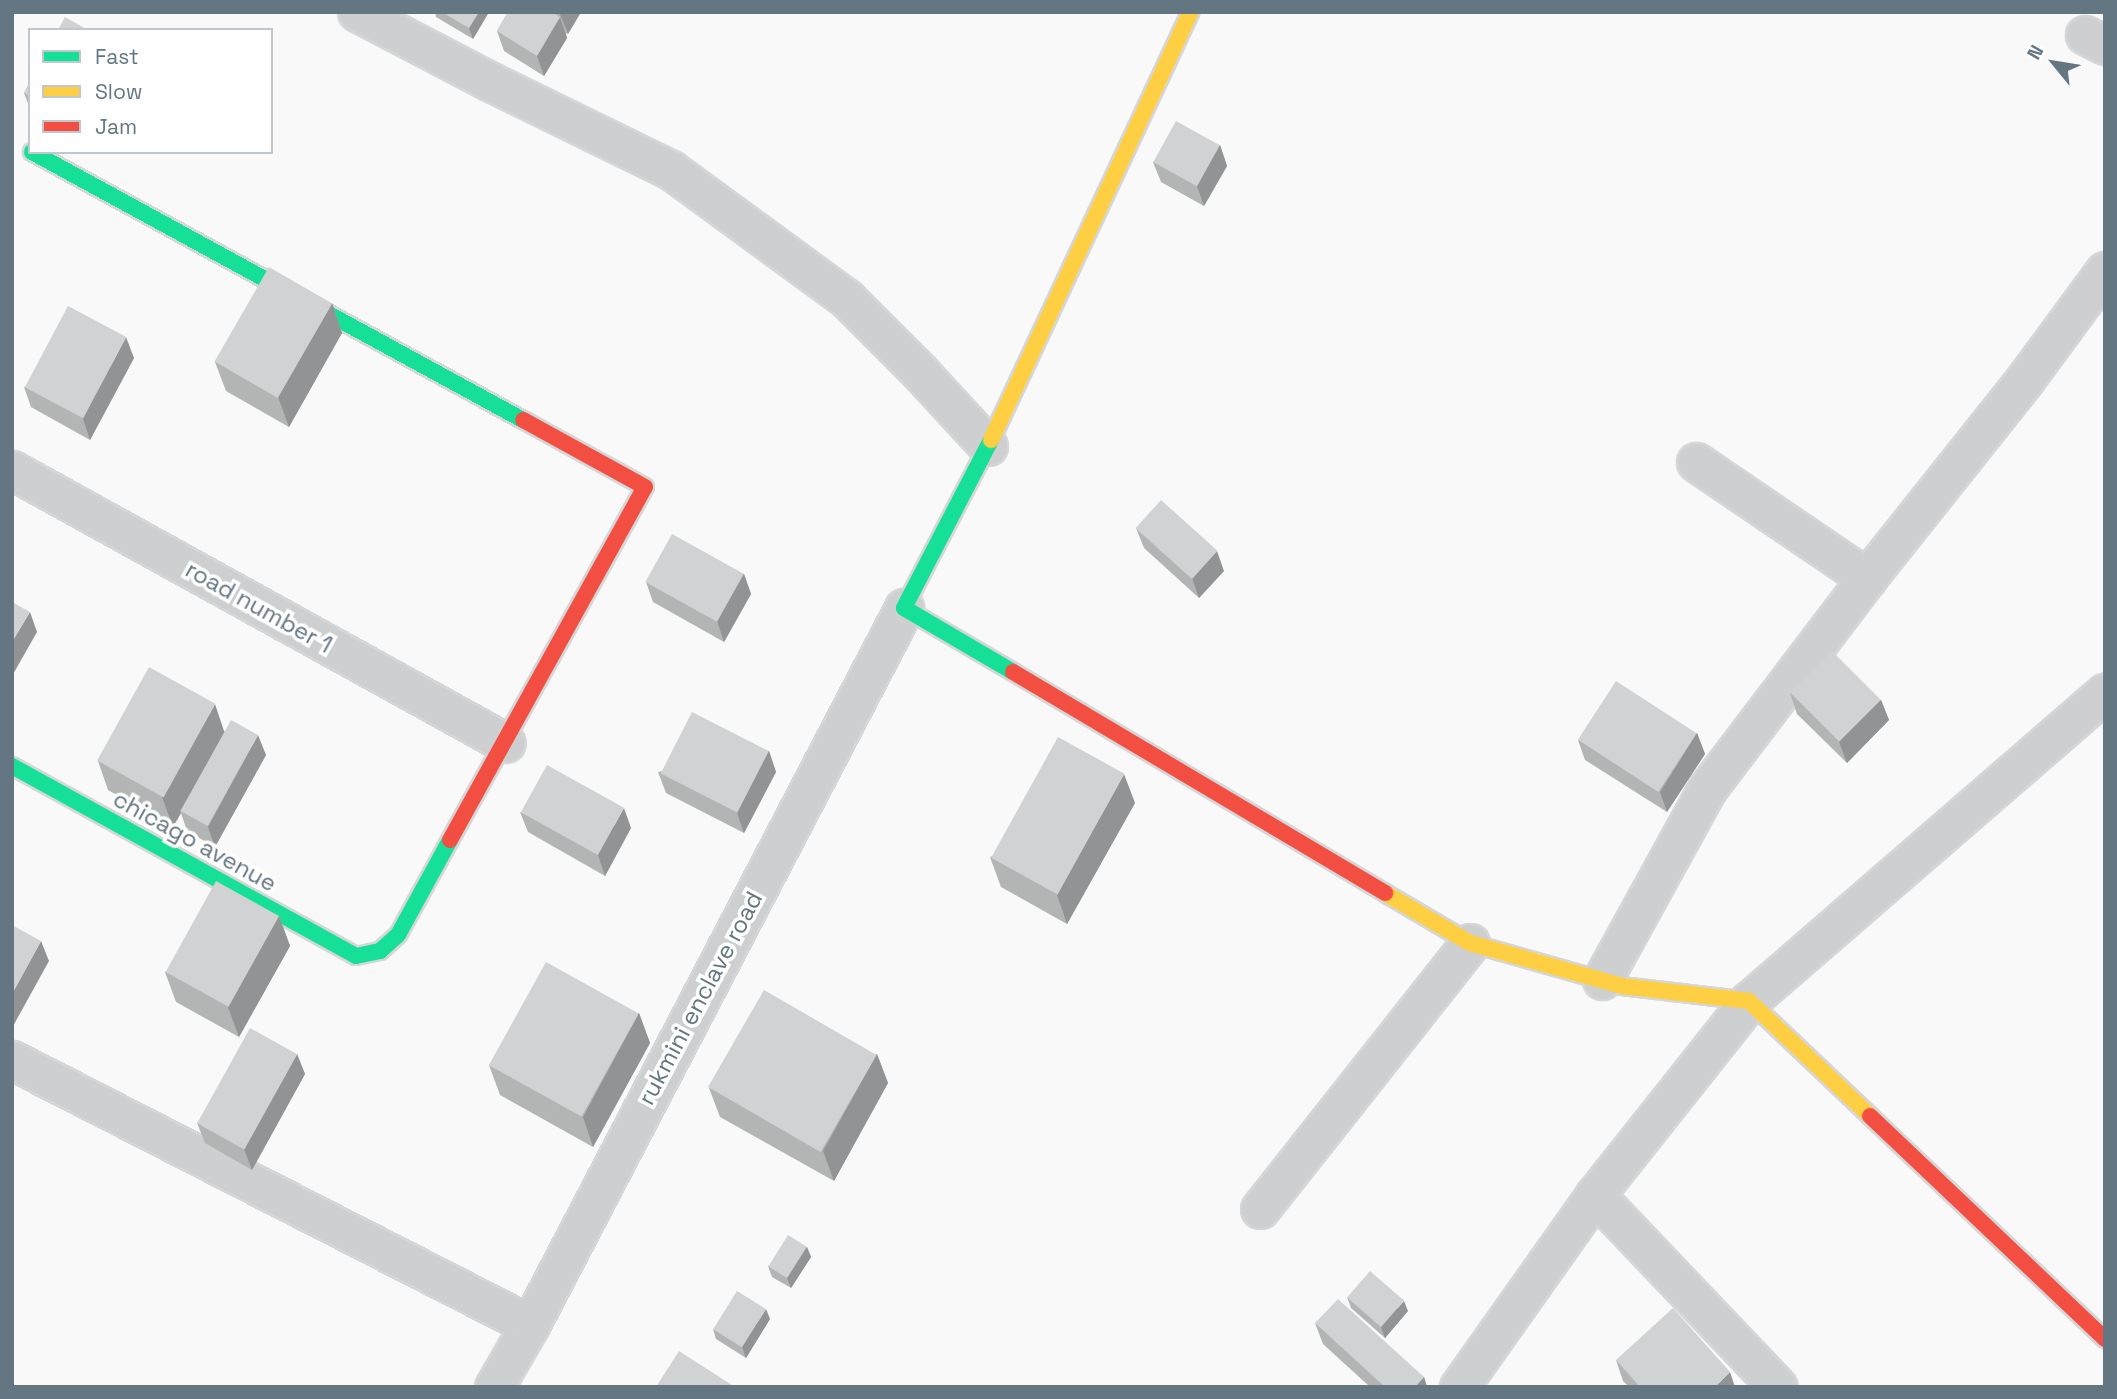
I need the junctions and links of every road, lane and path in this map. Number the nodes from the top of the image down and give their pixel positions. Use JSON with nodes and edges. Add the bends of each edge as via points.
{"nodes":[{"id":1,"x":357,"y":12,"type":"edge"},
{"id":2,"x":1191,"y":12,"type":"edge"},
{"id":3,"x":12,"y":142,"type":"edge"},
{"id":4,"x":28,"y":150,"type":"edge"},
{"id":5,"x":35,"y":154,"type":"edge"},
{"id":6,"x":2105,"y":271,"type":"edge"},
{"id":7,"x":988,"y":446,"type":"junction"},
{"id":8,"x":1696,"y":462,"type":"dead end"},
{"id":9,"x":12,"y":470,"type":"edge"},
{"id":10,"x":1867,"y":579,"type":"junction"},
{"id":11,"x":904,"y":608,"type":"junction"},
{"id":12,"x":2105,"y":693,"type":"edge"},
{"id":13,"x":506,"y":743,"type":"junction"},
{"id":14,"x":12,"y":766,"type":"edge"},
{"id":15,"x":1470,"y":943,"type":"junction"},
{"id":16,"x":1602,"y":980,"type":"junction"},
{"id":17,"x":1749,"y":1001,"type":"junction"},
{"id":18,"x":12,"y":1060,"type":"edge"},
{"id":19,"x":1595,"y":1195,"type":"junction"},
{"id":20,"x":1260,"y":1209,"type":"dead end"},
{"id":21,"x":530,"y":1325,"type":"junction"},
{"id":22,"x":2105,"y":1339,"type":"edge"},
{"id":23,"x":494,"y":1387,"type":"edge"},
{"id":24,"x":1459,"y":1387,"type":"edge"},
{"id":25,"x":1778,"y":1387,"type":"edge"}],
"edges":[{"from":1,"to":7,"type":"street","via":[[671,170],[846,298]]},
{"from":2,"to":7,"type":"street"},
{"from":3,"to":4,"type":"street"},
{"from":5,"to":13,"type":"street","via":[[645,487]]},
{"from":6,"to":10,"type":"street"},
{"from":7,"to":11,"type":"street"},
{"from":8,"to":10,"type":"street"},
{"from":9,"to":13,"type":"street","name":"road number 1"},
{"from":10,"to":16,"type":"street","via":[[1707,789]]},
{"from":11,"to":15,"type":"street"},
{"from":11,"to":21,"type":"street","name":"rukmini enclave road"},
{"from":12,"to":17,"type":"street"},
{"from":13,"to":14,"type":"street","name":"chicago avenue","via":[[398,935],[380,951],[356,956]]},
{"from":15,"to":16,"type":"street"},
{"from":15,"to":20,"type":"street"},
{"from":16,"to":17,"type":"street"},
{"from":17,"to":19,"type":"street"},
{"from":17,"to":22,"type":"street"},
{"from":18,"to":21,"type":"street"},
{"from":19,"to":24,"type":"street"},
{"from":19,"to":25,"type":"street"},
{"from":21,"to":23,"type":"street","name":"rukmini enclave road"}]}
